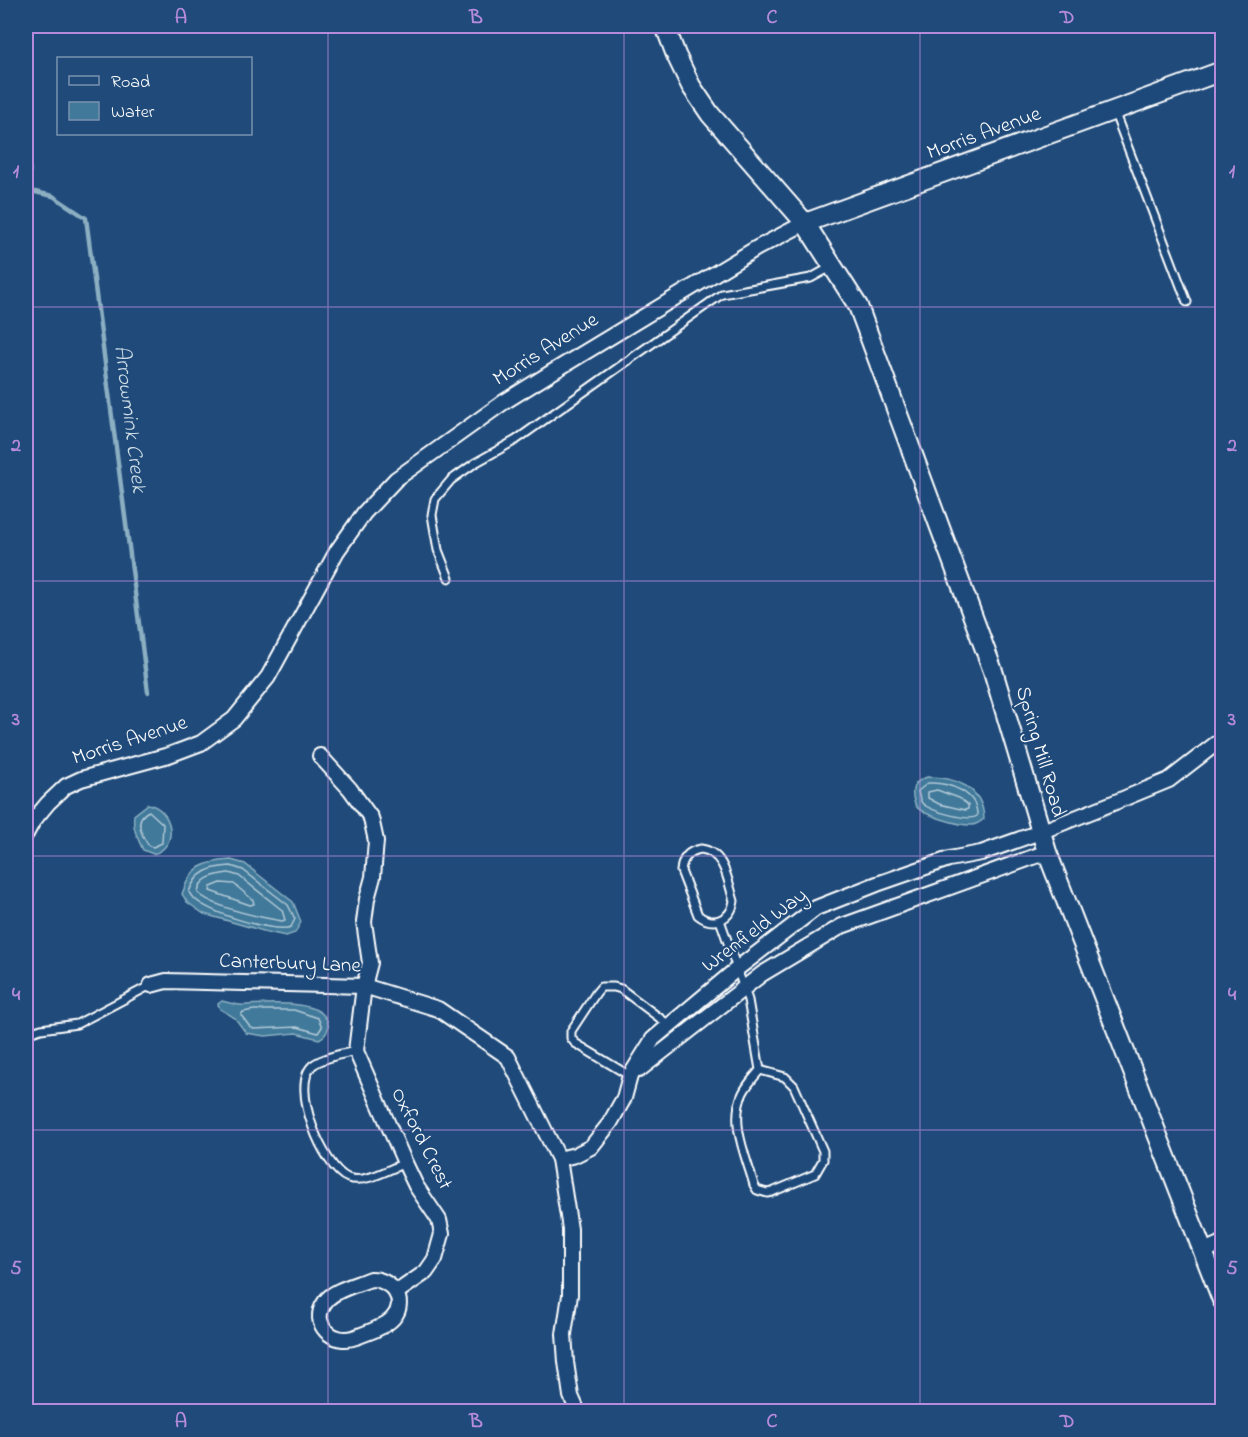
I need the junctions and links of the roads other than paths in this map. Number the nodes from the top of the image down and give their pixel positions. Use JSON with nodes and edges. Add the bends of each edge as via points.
{"nodes":[{"id":1,"x":665,"y":26,"type":"edge"},
{"id":2,"x":1222,"y":71,"type":"edge"},
{"id":3,"x":1114,"y":110,"type":"junction"},
{"id":4,"x":805,"y":223,"type":"junction"},
{"id":5,"x":833,"y":266,"type":"junction"},
{"id":6,"x":1187,"y":302,"type":"dead end"},
{"id":7,"x":449,"y":578,"type":"dead end"},
{"id":8,"x":1222,"y":739,"type":"edge"},
{"id":9,"x":320,"y":756,"type":"dead end"},
{"id":10,"x":1040,"y":832,"type":"junction"},
{"id":11,"x":26,"y":834,"type":"edge"},
{"id":12,"x":1047,"y":852,"type":"junction"},
{"id":13,"x":981,"y":853,"type":"junction"},
{"id":14,"x":927,"y":868,"type":"junction"},
{"id":15,"x":989,"y":873,"type":"junction"},
{"id":16,"x":937,"y":892,"type":"junction"},
{"id":17,"x":720,"y":920,"type":"junction"},
{"id":18,"x":738,"y":968,"type":"junction"},
{"id":19,"x":151,"y":985,"type":"joint"},
{"id":20,"x":364,"y":986,"type":"junction"},
{"id":21,"x":743,"y":988,"type":"junction"},
{"id":22,"x":669,"y":1025,"type":"junction"},
{"id":23,"x":26,"y":1034,"type":"edge"},
{"id":24,"x":356,"y":1051,"type":"junction"},
{"id":25,"x":760,"y":1070,"type":"junction"},
{"id":26,"x":630,"y":1076,"type":"junction"},
{"id":27,"x":559,"y":1159,"type":"junction"},
{"id":28,"x":405,"y":1163,"type":"junction"},
{"id":29,"x":1222,"y":1243,"type":"edge"},
{"id":30,"x":1204,"y":1251,"type":"junction"},
{"id":31,"x":397,"y":1292,"type":"junction"},
{"id":32,"x":1222,"y":1300,"type":"edge"},
{"id":33,"x":578,"y":1412,"type":"edge"}],
"edges":[{"from":1,"to":4,"type":"main road","name":"Spring Mill Road","via":[[686,75],[710,114]]},
{"from":2,"to":3,"type":"main road","name":"Morris Avenue"},
{"from":3,"to":4,"type":"main road","name":"Morris Avenue"},
{"from":3,"to":6,"type":"lane"},
{"from":4,"to":5,"type":"main road","name":"Spring Mill Road"},
{"from":4,"to":11,"type":"street","name":"Morris Avenue","via":[[549,374],[396,479],[364,513],[338,551],[268,677],[234,719],[201,743],[66,786]]},
{"from":5,"to":7,"type":"lane","via":[[811,278],[722,294],[516,440],[451,480],[435,499],[432,515],[436,543]]},
{"from":5,"to":10,"type":"main road","name":"Spring Mill Road","via":[[858,306],[993,671]]},
{"from":8,"to":10,"type":"street","name":"Wrenfield Way","via":[[1169,780]]},
{"from":9,"to":20,"type":"street","via":[[371,818],[376,841],[364,922],[370,963]]},
{"from":10,"to":12,"type":"main road","name":"Spring Mill Road"},
{"from":10,"to":13,"type":"street","name":"Wrenfield Way"},
{"from":12,"to":15,"type":"street","name":"Wrenfield Way"},
{"from":12,"to":30,"type":"main road","name":"Spring Mill Road"},
{"from":13,"to":14,"type":"street","name":"Wrenfield Way"},
{"from":13,"to":15,"type":"street"},
{"from":14,"to":16,"type":"street"},
{"from":14,"to":18,"type":"street","name":"Wrenfield Way","via":[[816,908]]},
{"from":15,"to":16,"type":"street","name":"Wrenfield Way"},
{"from":16,"to":21,"type":"street","name":"Wrenfield Way","via":[[842,926]]},
{"from":17,"to":17,"type":"lane","via":[[710,922],[698,915],[683,878],[682,865],[695,850],[708,850],[722,863],[734,901],[729,914]]},
{"from":17,"to":18,"type":"lane"},
{"from":18,"to":21,"type":"lane"},
{"from":18,"to":22,"type":"street","name":"Wrenfield Way"},
{"from":19,"to":20,"type":"street","name":"Canterbury Lane","via":[[166,981]]},
{"from":19,"to":23,"type":"lane","via":[[77,1024]]},
{"from":20,"to":24,"type":"street"},
{"from":20,"to":27,"type":"street","name":"Canterbury Lane","via":[[438,1009],[508,1057]]},
{"from":21,"to":25,"type":"lane"},
{"from":21,"to":26,"type":"street","name":"Wrenfield Way"},
{"from":22,"to":26,"type":"street","name":"Wrenfield Way","via":[[653,1039]]},
{"from":22,"to":26,"type":"lane","via":[[621,989],[601,987],[596,993],[571,1031],[571,1038]]},
{"from":24,"to":28,"type":"street","name":"Oxford Crest"},
{"from":24,"to":28,"type":"lane","via":[[312,1065],[306,1074],[304,1085],[310,1117],[322,1151],[335,1169],[348,1178],[361,1180]]},
{"from":25,"to":25,"type":"lane","via":[[738,1107],[738,1133],[754,1185],[767,1193],[814,1174],[823,1160],[823,1151],[794,1086],[785,1077]]},
{"from":26,"to":27,"type":"street","name":"Wrenfield Way","via":[[624,1098],[591,1147]]},
{"from":27,"to":33,"type":"street","name":"Canterbury Lane","via":[[570,1230],[566,1362],[571,1396]]},
{"from":28,"to":31,"type":"street","name":"Oxford Crest","via":[[442,1234],[435,1259],[426,1272]]},
{"from":29,"to":30,"type":"street"},
{"from":30,"to":32,"type":"main road","name":"Spring Mill Road"},
{"from":31,"to":31,"type":"street","via":[[386,1281],[370,1279],[326,1300],[321,1323],[331,1336],[353,1338],[391,1321],[399,1308]]}]}
